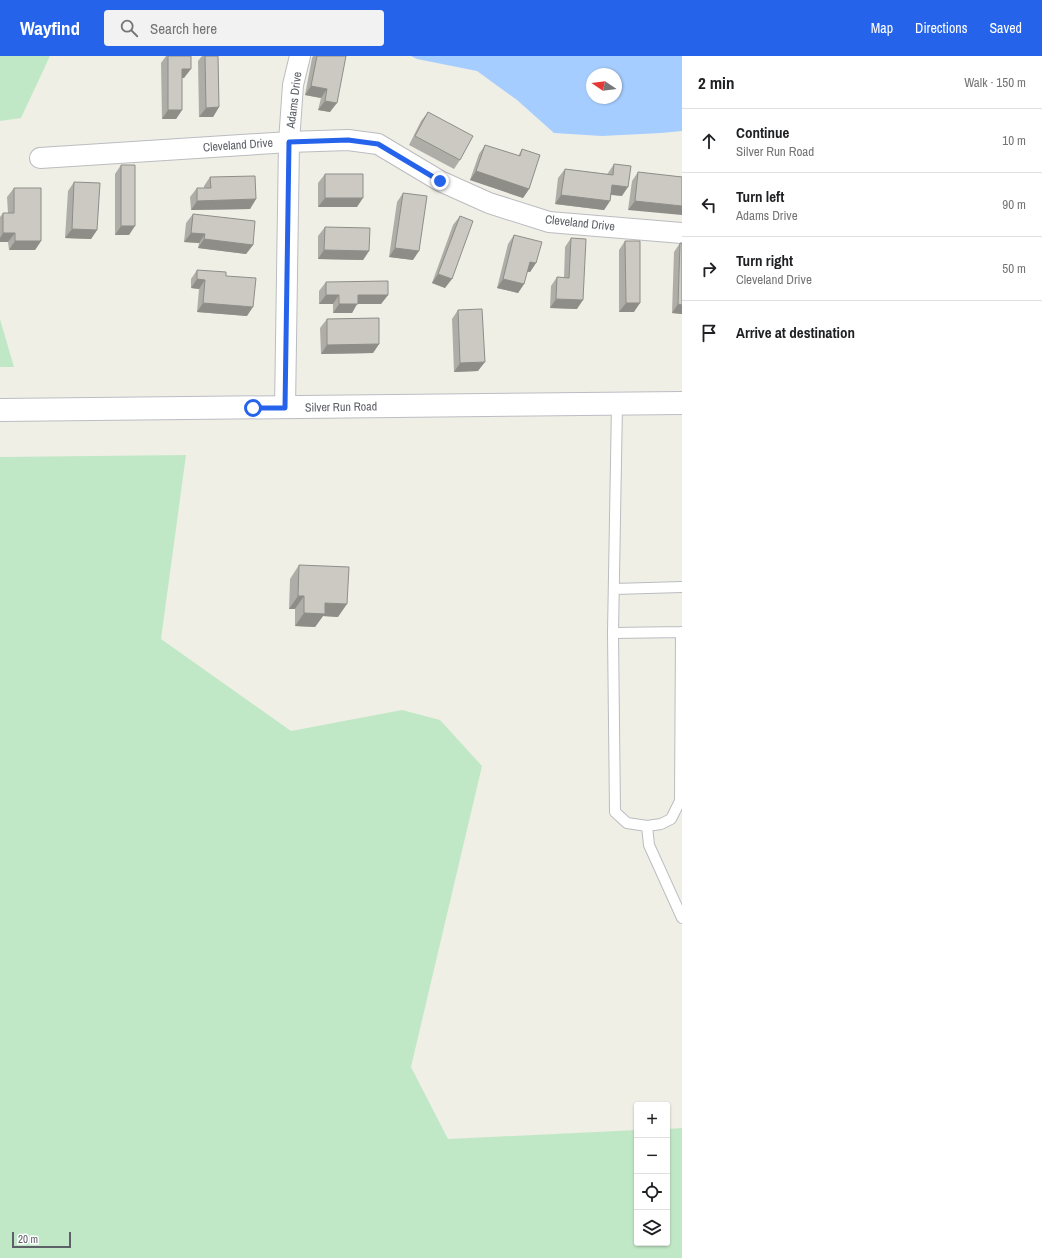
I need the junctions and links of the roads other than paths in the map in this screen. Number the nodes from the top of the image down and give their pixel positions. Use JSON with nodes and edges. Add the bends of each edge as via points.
{"nodes":[{"id":1,"x":300,"y":56,"type":"edge"},
{"id":2,"x":289,"y":142,"type":"junction"},
{"id":3,"x":40,"y":158,"type":"dead end"},
{"id":4,"x":682,"y":233,"type":"edge"},
{"id":5,"x":682,"y":403,"type":"edge"},
{"id":6,"x":617,"y":404,"type":"junction"},
{"id":7,"x":285,"y":408,"type":"junction"},
{"id":8,"x":0,"y":410,"type":"edge"},
{"id":9,"x":682,"y":587,"type":"edge"},
{"id":10,"x":614,"y":589,"type":"junction"},
{"id":11,"x":681,"y":632,"type":"edge"},
{"id":12,"x":613,"y":633,"type":"junction"},
{"id":13,"x":647,"y":826,"type":"junction"},
{"id":14,"x":682,"y":918,"type":"edge"}],
"edges":[{"from":1,"to":2,"type":"street","name":"Adams Drive","via":[[293,84]]},
{"from":2,"to":3,"type":"street","name":"Cleveland Drive"},
{"from":2,"to":4,"type":"street","name":"Cleveland Drive","via":[[348,140],[378,144],[440,181],[489,203],[549,222]]},
{"from":2,"to":7,"type":"street","name":"Adams Drive"},
{"from":5,"to":6,"type":"main road","name":"Silver Run Road"},
{"from":6,"to":7,"type":"main road","name":"Silver Run Road"},
{"from":6,"to":10,"type":"lane"},
{"from":7,"to":8,"type":"main road","name":"Silver Run Road"},
{"from":9,"to":10,"type":"lane"},
{"from":10,"to":12,"type":"lane"},
{"from":11,"to":12,"type":"lane"},
{"from":11,"to":13,"type":"lane","via":[[680,801],[671,820]]},
{"from":12,"to":13,"type":"lane","via":[[615,812],[627,823]]},
{"from":13,"to":14,"type":"lane","via":[[649,845]]}]}
